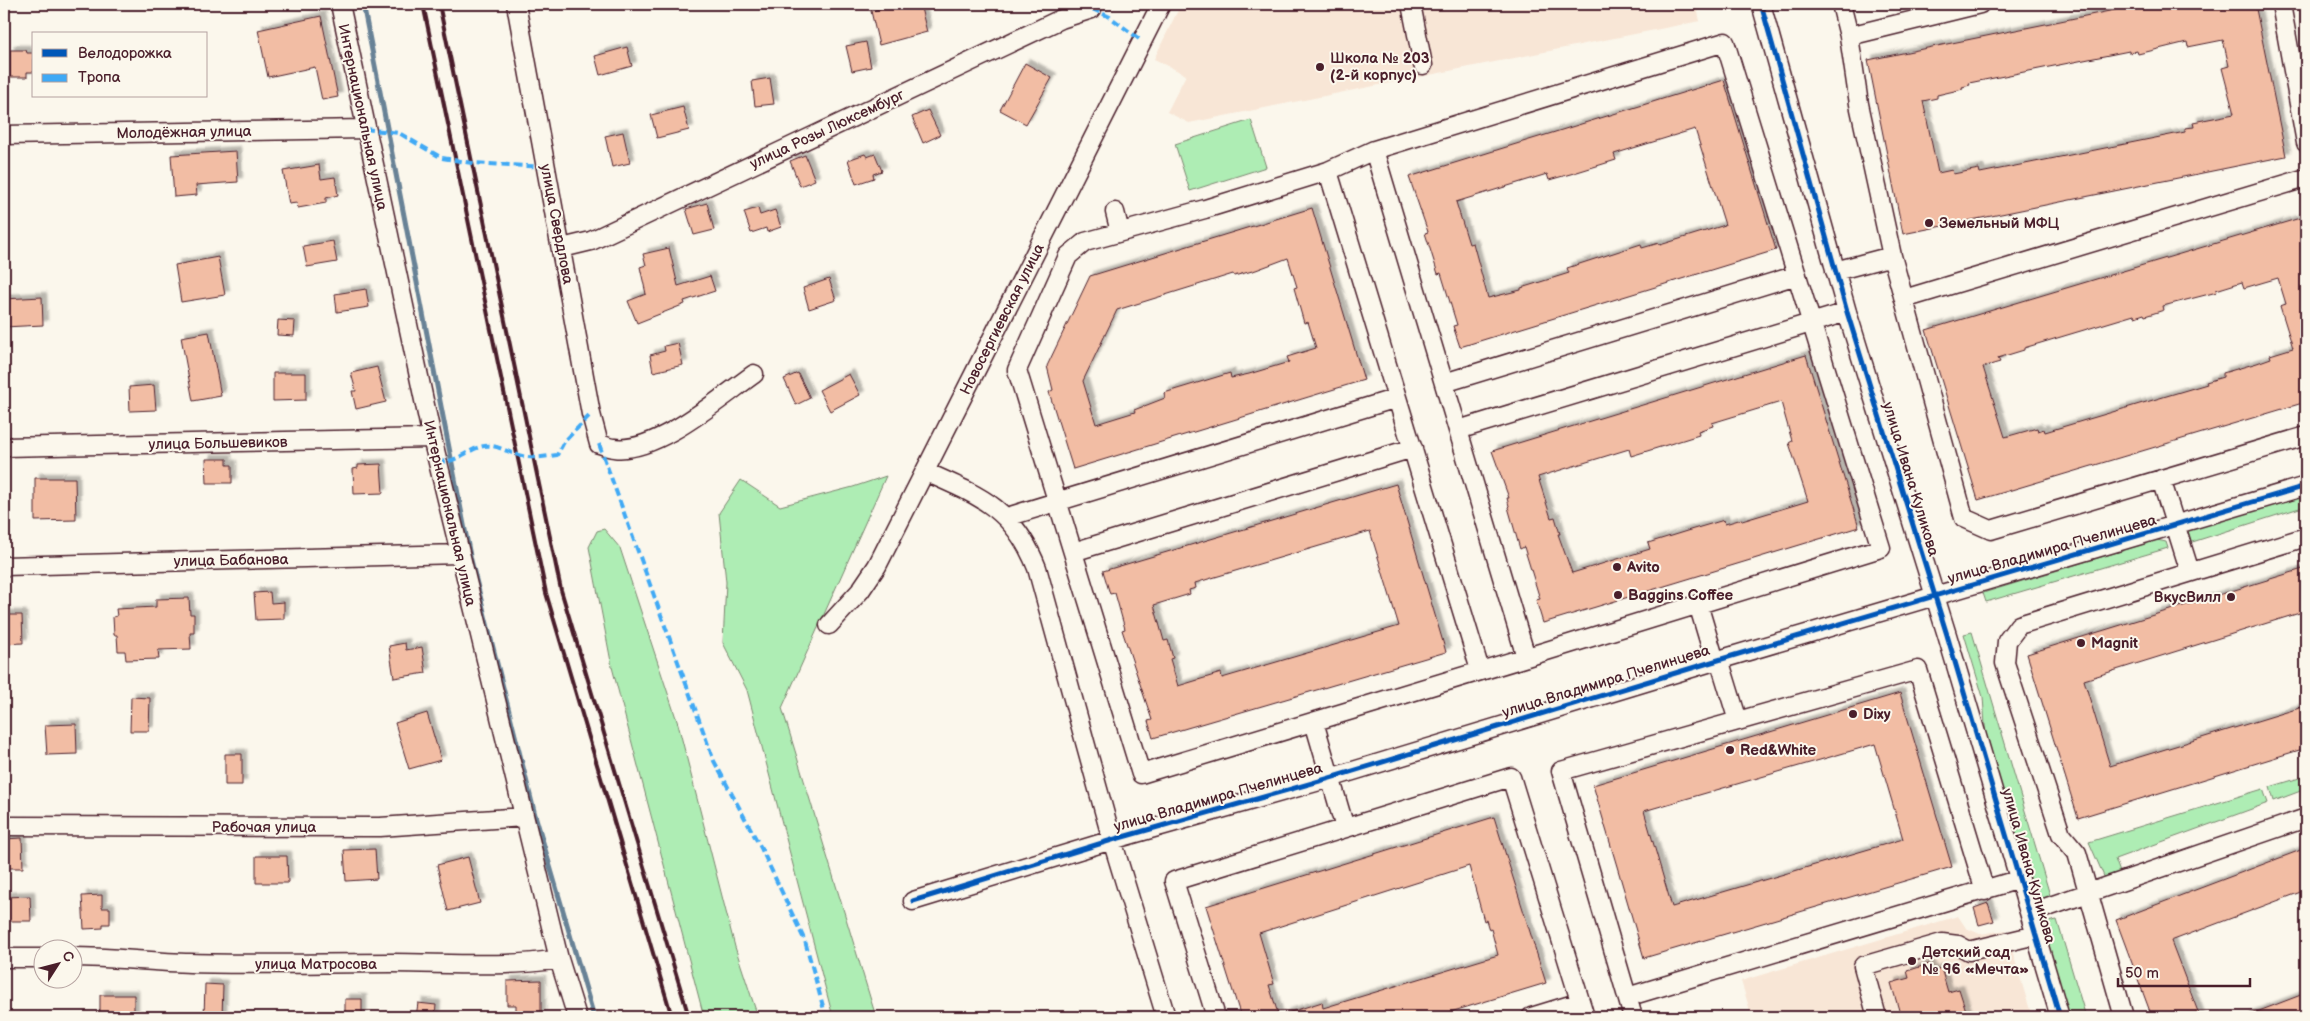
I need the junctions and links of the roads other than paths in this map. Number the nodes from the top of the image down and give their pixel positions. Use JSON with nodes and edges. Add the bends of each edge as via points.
{"nodes":[{"id":1,"x":340,"y":4,"type":"edge"},
{"id":2,"x":516,"y":4,"type":"edge"},
{"id":3,"x":1161,"y":4,"type":"edge"},
{"id":4,"x":1411,"y":4,"type":"edge"},
{"id":5,"x":1761,"y":4,"type":"edge"},
{"id":6,"x":1841,"y":4,"type":"edge"},
{"id":7,"x":1980,"y":4,"type":"edge"},
{"id":8,"x":2281,"y":4,"type":"edge"},
{"id":9,"x":1092,"y":9,"type":"dead end"},
{"id":10,"x":1849,"y":36,"type":"junction"},
{"id":11,"x":1423,"y":65,"type":"dead end"},
{"id":12,"x":365,"y":129,"type":"junction"},
{"id":13,"x":4,"y":135,"type":"edge"},
{"id":14,"x":2306,"y":143,"type":"edge"},
{"id":15,"x":1374,"y":150,"type":"junction"},
{"id":16,"x":1328,"y":171,"type":"junction"},
{"id":17,"x":2306,"y":178,"type":"edge"},
{"id":18,"x":1115,"y":212,"type":"dead end"},
{"id":19,"x":1120,"y":232,"type":"junction"},
{"id":20,"x":562,"y":248,"type":"junction"},
{"id":21,"x":1892,"y":256,"type":"junction"},
{"id":22,"x":1835,"y":271,"type":"junction"},
{"id":23,"x":1797,"y":275,"type":"junction"},
{"id":24,"x":1904,"y":299,"type":"junction"},
{"id":25,"x":1847,"y":312,"type":"junction"},
{"id":26,"x":1812,"y":322,"type":"junction"},
{"id":27,"x":754,"y":374,"type":"dead end"},
{"id":28,"x":1444,"y":383,"type":"junction"},
{"id":29,"x":1397,"y":398,"type":"junction"},
{"id":30,"x":1458,"y":430,"type":"junction"},
{"id":31,"x":2306,"y":436,"type":"edge"},
{"id":32,"x":432,"y":438,"type":"junction"},
{"id":33,"x":4,"y":447,"type":"edge"},
{"id":34,"x":1412,"y":448,"type":"junction"},
{"id":35,"x":926,"y":472,"type":"junction"},
{"id":36,"x":2161,"y":479,"type":"junction"},
{"id":37,"x":2306,"y":486,"type":"edge"},
{"id":38,"x":1057,"y":502,"type":"junction"},
{"id":39,"x":1007,"y":517,"type":"junction"},
{"id":40,"x":2175,"y":525,"type":"junction"},
{"id":41,"x":2306,"y":537,"type":"edge"},
{"id":42,"x":1073,"y":552,"type":"junction"},
{"id":43,"x":458,"y":554,"type":"junction"},
{"id":44,"x":4,"y":566,"type":"edge"},
{"id":45,"x":2190,"y":572,"type":"junction"},
{"id":46,"x":1935,"y":596,"type":"junction"},
{"id":47,"x":1698,"y":604,"type":"junction"},
{"id":48,"x":829,"y":625,"type":"dead end"},
{"id":49,"x":1526,"y":657,"type":"junction"},
{"id":50,"x":1717,"y":660,"type":"junction"},
{"id":51,"x":1480,"y":670,"type":"junction"},
{"id":52,"x":1738,"y":721,"type":"junction"},
{"id":53,"x":1314,"y":722,"type":"junction"},
{"id":54,"x":1330,"y":778,"type":"junction"},
{"id":55,"x":524,"y":817,"type":"junction"},
{"id":56,"x":2306,"y":818,"type":"edge"},
{"id":57,"x":4,"y":826,"type":"edge"},
{"id":58,"x":1345,"y":828,"type":"junction"},
{"id":59,"x":1112,"y":840,"type":"junction"},
{"id":60,"x":2020,"y":880,"type":"junction"},
{"id":61,"x":1985,"y":891,"type":"junction"},
{"id":62,"x":2087,"y":895,"type":"junction"},
{"id":63,"x":913,"y":901,"type":"dead end"},
{"id":64,"x":2030,"y":913,"type":"junction"},
{"id":65,"x":2036,"y":934,"type":"junction"},
{"id":66,"x":4,"y":958,"type":"edge"},
{"id":67,"x":32,"y":958,"type":"edge"},
{"id":68,"x":82,"y":958,"type":"edge"},
{"id":69,"x":558,"y":959,"type":"junction"},
{"id":70,"x":1627,"y":997,"type":"junction"},
{"id":71,"x":1582,"y":1010,"type":"edge"},
{"id":72,"x":577,"y":1017,"type":"edge"},
{"id":73,"x":1166,"y":1017,"type":"edge"},
{"id":74,"x":1216,"y":1017,"type":"edge"},
{"id":75,"x":1531,"y":1017,"type":"edge"},
{"id":76,"x":1633,"y":1017,"type":"edge"},
{"id":77,"x":1877,"y":1017,"type":"edge"},
{"id":78,"x":2060,"y":1017,"type":"edge"},
{"id":79,"x":2124,"y":1017,"type":"edge"}],
"edges":[{"from":1,"to":12,"type":"street","name":"Интернациональная улица"},
{"from":2,"to":20,"type":"street","name":"улица Свердлова"},
{"from":3,"to":35,"type":"street","name":"Новосергиевская улица"},
{"from":4,"to":11,"type":"street"},
{"from":5,"to":22,"type":"street","name":"улица Ивана Куликова"},
{"from":6,"to":10,"type":"street"},
{"from":7,"to":10,"type":"street"},
{"from":8,"to":14,"type":"street"},
{"from":9,"to":20,"type":"street","name":"улица Розы Люксембург","via":[[1061,19],[591,241]]},
{"from":10,"to":21,"type":"street","via":[[1859,104]]},
{"from":12,"to":13,"type":"street","name":"Молодёжная улица"},
{"from":12,"to":32,"type":"street","name":"Интернациональная улица"},
{"from":15,"to":16,"type":"street"},
{"from":15,"to":23,"type":"street","via":[[1725,42]]},
{"from":15,"to":28,"type":"street"},
{"from":16,"to":19,"type":"street"},
{"from":16,"to":29,"type":"street"},
{"from":17,"to":24,"type":"street"},
{"from":18,"to":19,"type":"street"},
{"from":19,"to":38,"type":"street","via":[[1084,242],[1068,256],[1017,370]]},
{"from":20,"to":27,"type":"street","name":"улица Свердлова","via":[[599,444],[614,448],[632,447],[669,434]]},
{"from":21,"to":22,"type":"street"},
{"from":21,"to":24,"type":"street"},
{"from":22,"to":25,"type":"street","name":"улица Ивана Куликова"},
{"from":23,"to":26,"type":"street"},
{"from":23,"to":28,"type":"street"},
{"from":24,"to":36,"type":"street","via":[[1964,518],[1991,530]]},
{"from":25,"to":26,"type":"street"},
{"from":25,"to":46,"type":"street","name":"улица Ивана Куликова"},
{"from":26,"to":30,"type":"street"},
{"from":26,"to":47,"type":"street","via":[[1881,548]]},
{"from":28,"to":30,"type":"street"},
{"from":29,"to":34,"type":"street"},
{"from":29,"to":38,"type":"street"},
{"from":30,"to":49,"type":"street"},
{"from":31,"to":36,"type":"street"},
{"from":32,"to":33,"type":"street","name":"улица Большевиков"},
{"from":32,"to":43,"type":"street","name":"Интернациональная улица"},
{"from":34,"to":42,"type":"street"},
{"from":34,"to":51,"type":"street"},
{"from":35,"to":39,"type":"street","via":[[982,498]]},
{"from":35,"to":48,"type":"street","name":"Новосергиевская улица","via":[[877,566],[860,591]]},
{"from":36,"to":40,"type":"street"},
{"from":37,"to":40,"type":"street","name":"улица Владимира Пчелинцева"},
{"from":38,"to":39,"type":"street"},
{"from":38,"to":42,"type":"street"},
{"from":39,"to":59,"type":"street","via":[[1037,568]]},
{"from":40,"to":45,"type":"street"},
{"from":40,"to":46,"type":"street","name":"улица Владимира Пчелинцева"},
{"from":41,"to":45,"type":"street"},
{"from":42,"to":53,"type":"street","via":[[1141,774]]},
{"from":43,"to":44,"type":"street","name":"улица Бабанова"},
{"from":43,"to":55,"type":"street","name":"Интернациональная улица"},
{"from":45,"to":62,"type":"street","via":[[2019,625],[2007,641],[2005,663],[2061,834],[2077,853]]},
{"from":46,"to":50,"type":"street","name":"улица Владимира Пчелинцева"},
{"from":46,"to":60,"type":"street","name":"улица Ивана Куликова"},
{"from":47,"to":49,"type":"street"},
{"from":47,"to":50,"type":"street"},
{"from":49,"to":51,"type":"street"},
{"from":50,"to":52,"type":"street"},
{"from":50,"to":54,"type":"street","name":"улица Владимира Пчелинцева"},
{"from":51,"to":53,"type":"street"},
{"from":52,"to":61,"type":"street","via":[[1918,670]]},
{"from":52,"to":70,"type":"street","via":[[1561,771]]},
{"from":53,"to":54,"type":"street"},
{"from":54,"to":58,"type":"street"},
{"from":54,"to":59,"type":"street","name":"улица Владимира Пчелинцева"},
{"from":55,"to":57,"type":"street","name":"Рабочая улица","via":[[380,827]]},
{"from":55,"to":69,"type":"street","name":"Интернациональная улица"},
{"from":56,"to":62,"type":"street"},
{"from":58,"to":71,"type":"street","via":[[1510,777]]},
{"from":58,"to":74,"type":"street","via":[[1174,881]]},
{"from":59,"to":63,"type":"street","name":"улица Владимира Пчелинцева"},
{"from":59,"to":73,"type":"street"},
{"from":60,"to":61,"type":"street"},
{"from":60,"to":64,"type":"street","name":"улица Ивана Куликова"},
{"from":61,"to":70,"type":"street"},
{"from":62,"to":64,"type":"street"},
{"from":62,"to":79,"type":"street"},
{"from":64,"to":65,"type":"street","name":"улица Ивана Куликова"},
{"from":65,"to":77,"type":"street","via":[[1970,951],[1942,943],[1862,966]]},
{"from":65,"to":78,"type":"street","name":"улица Ивана Куликова"},
{"from":66,"to":67,"type":"street"},
{"from":68,"to":69,"type":"street","name":"улица Матросова","via":[[283,965],[466,965]]},
{"from":69,"to":72,"type":"street","name":"Интернациональная улица"},
{"from":70,"to":76,"type":"street"},
{"from":71,"to":75,"type":"street"}]}
